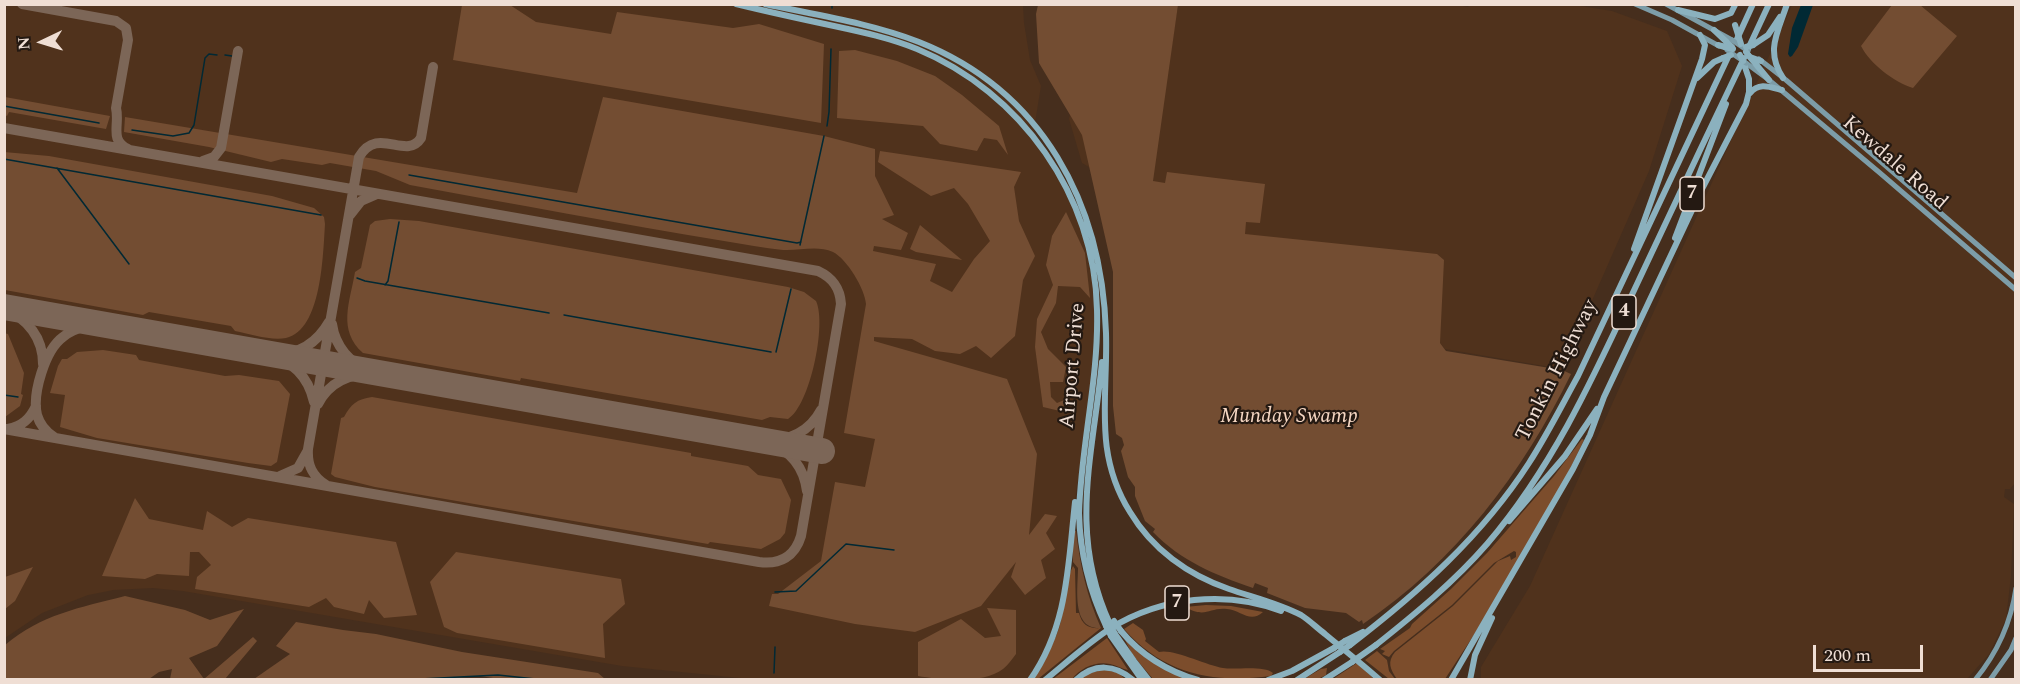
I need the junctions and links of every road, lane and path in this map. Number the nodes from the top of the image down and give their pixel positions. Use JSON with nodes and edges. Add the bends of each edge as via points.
{"nodes":[{"id":1,"x":736,"y":4,"type":"edge"},
{"id":2,"x":765,"y":4,"type":"edge"},
{"id":3,"x":1635,"y":4,"type":"edge"},
{"id":4,"x":1666,"y":4,"type":"edge"},
{"id":5,"x":1753,"y":4,"type":"edge"},
{"id":6,"x":1769,"y":4,"type":"edge"},
{"id":7,"x":1735,"y":5,"type":"edge"},
{"id":8,"x":1787,"y":6,"type":"edge"},
{"id":9,"x":1678,"y":10,"type":"junction"},
{"id":10,"x":1714,"y":30,"type":"joint"},
{"id":11,"x":1700,"y":35,"type":"junction"},
{"id":12,"x":1725,"y":44,"type":"junction"},
{"id":13,"x":1745,"y":57,"type":"junction"},
{"id":14,"x":1761,"y":61,"type":"joint"},
{"id":15,"x":1783,"y":78,"type":"junction"},
{"id":16,"x":1769,"y":80,"type":"joint"},
{"id":17,"x":1695,"y":81,"type":"junction"},
{"id":18,"x":1782,"y":90,"type":"junction"},
{"id":19,"x":1749,"y":95,"type":"junction"},
{"id":20,"x":1663,"y":272,"type":"junction"},
{"id":21,"x":1625,"y":275,"type":"junction"},
{"id":22,"x":2016,"y":278,"type":"edge"},
{"id":23,"x":2016,"y":290,"type":"edge"},
{"id":24,"x":1103,"y":292,"type":"junction"},
{"id":25,"x":1604,"y":397,"type":"junction"},
{"id":26,"x":1084,"y":454,"type":"junction"},
{"id":27,"x":1487,"y":543,"type":"junction"},
{"id":28,"x":1508,"y":585,"type":"junction"},
{"id":29,"x":2016,"y":588,"type":"edge"},
{"id":30,"x":1110,"y":624,"type":"junction"},
{"id":31,"x":1116,"y":634,"type":"junction"},
{"id":32,"x":1324,"y":634,"type":"junction"},
{"id":33,"x":2016,"y":638,"type":"edge"},
{"id":34,"x":1337,"y":650,"type":"junction"},
{"id":35,"x":1329,"y":659,"type":"junction"},
{"id":36,"x":2001,"y":663,"type":"junction"},
{"id":37,"x":1984,"y":668,"type":"junction"},
{"id":38,"x":1030,"y":680,"type":"edge"},
{"id":39,"x":1045,"y":680,"type":"edge"},
{"id":40,"x":1076,"y":680,"type":"edge"},
{"id":41,"x":1133,"y":680,"type":"edge"},
{"id":42,"x":1142,"y":680,"type":"edge"},
{"id":43,"x":1149,"y":680,"type":"edge"},
{"id":44,"x":1198,"y":680,"type":"edge"},
{"id":45,"x":1268,"y":680,"type":"edge"},
{"id":46,"x":1289,"y":680,"type":"edge"},
{"id":47,"x":1296,"y":680,"type":"edge"},
{"id":48,"x":1324,"y":680,"type":"edge"},
{"id":49,"x":1380,"y":680,"type":"edge"},
{"id":50,"x":1451,"y":680,"type":"edge"},
{"id":51,"x":1470,"y":680,"type":"edge"},
{"id":52,"x":1975,"y":680,"type":"edge"},
{"id":53,"x":1990,"y":680,"type":"edge"}],
"edges":[{"from":1,"to":26,"type":"highway","name":"Airport Drive","via":[[879,36],[930,55],[997,98],[1041,146],[1075,207],[1096,285],[1096,350]]},
{"from":2,"to":24,"type":"highway","name":"Airport Drive","via":[[903,36],[958,61],[996,88],[1039,131],[1069,177],[1090,225]]},
{"from":3,"to":11,"type":"main road"},
{"from":4,"to":9,"type":"main road"},
{"from":5,"to":21,"type":"highway","name":"Tonkin Highway","number":"4"},
{"from":6,"to":13,"type":"highway","name":"Tonkin Highway","number":"4"},
{"from":7,"to":9,"type":"highway","via":[[1731,14],[1719,19]]},
{"from":7,"to":13,"type":"highway","bridge":true,"via":[[1735,25]]},
{"from":8,"to":13,"type":"highway","bridge":true,"via":[[1772,31]]},
{"from":8,"to":15,"type":"highway","via":[[1773,52]]},
{"from":9,"to":10,"type":"main road"},
{"from":10,"to":12,"type":"highway"},
{"from":11,"to":12,"type":"main road"},
{"from":11,"to":17,"type":"highway","via":[[1705,48]]},
{"from":12,"to":13,"type":"highway","bridge":true},
{"from":13,"to":14,"type":"highway"},
{"from":13,"to":16,"type":"highway"},
{"from":13,"to":17,"type":"highway","bridge":true,"via":[[1719,59]]},
{"from":13,"to":19,"type":"highway"},
{"from":13,"to":20,"type":"highway","number":"7"},
{"from":13,"to":27,"type":"highway","name":"Tonkin Highway","number":"4","via":[[1574,417],[1548,461]]},
{"from":14,"to":15,"type":"main road","name":"Kewdale Road"},
{"from":15,"to":22,"type":"main road","name":"Kewdale Road"},
{"from":16,"to":18,"type":"main road","name":"Kewdale Road"},
{"from":17,"to":21,"type":"highway"},
{"from":18,"to":19,"type":"highway","via":[[1761,86]]},
{"from":18,"to":23,"type":"main road","name":"Kewdale Road"},
{"from":19,"to":20,"type":"highway"},
{"from":20,"to":25,"type":"highway"},
{"from":21,"to":34,"type":"highway","name":"Tonkin Highway","number":"4","bridge":true,"via":[[1554,422],[1516,482],[1436,574],[1379,623]]},
{"from":24,"to":30,"type":"highway","via":[[1102,362],[1085,515],[1090,568]]},
{"from":24,"to":32,"type":"highway","via":[[1104,437],[1113,477],[1130,512],[1152,541],[1183,567],[1214,583],[1300,615]]},
{"from":25,"to":27,"type":"highway","via":[[1560,462]]},
{"from":25,"to":28,"type":"highway","via":[[1578,461]]},
{"from":26,"to":30,"type":"highway","name":"Airport Drive","via":[[1080,539],[1089,585]]},
{"from":26,"to":38,"type":"highway","via":[[1061,614],[1047,652]]},
{"from":27,"to":48,"type":"highway","name":"Tonkin Highway","number":"4","bridge":true,"via":[[1430,600],[1376,645]]},
{"from":28,"to":50,"type":"highway"},
{"from":28,"to":51,"type":"highway","via":[[1475,655]]},
{"from":29,"to":37,"type":"main road","via":[[2006,631]]},
{"from":30,"to":31,"type":"highway","name":"Airport Drive","bridge":true},
{"from":30,"to":31,"type":"highway","bridge":true},
{"from":31,"to":42,"type":"highway","name":"Airport Drive","via":[[1122,655]]},
{"from":31,"to":43,"type":"highway"},
{"from":31,"to":44,"type":"highway","via":[[1161,665]]},
{"from":32,"to":39,"type":"highway","number":"7","via":[[1288,614],[1256,603],[1185,601],[1152,609],[1121,623]]},
{"from":32,"to":49,"type":"highway","number":"7"},
{"from":33,"to":36,"type":"main road"},
{"from":34,"to":35,"type":"highway","name":"Tonkin Highway","number":"4"},
{"from":34,"to":45,"type":"highway"},
{"from":35,"to":46,"type":"highway"},
{"from":35,"to":47,"type":"highway","name":"Tonkin Highway","number":"4"},
{"from":36,"to":37,"type":"main road","via":[[1993,671]]},
{"from":36,"to":53,"type":"main road"},
{"from":37,"to":52,"type":"main road"},
{"from":40,"to":41,"type":"highway","via":[[1089,670],[1102,667],[1118,669]]}]}
